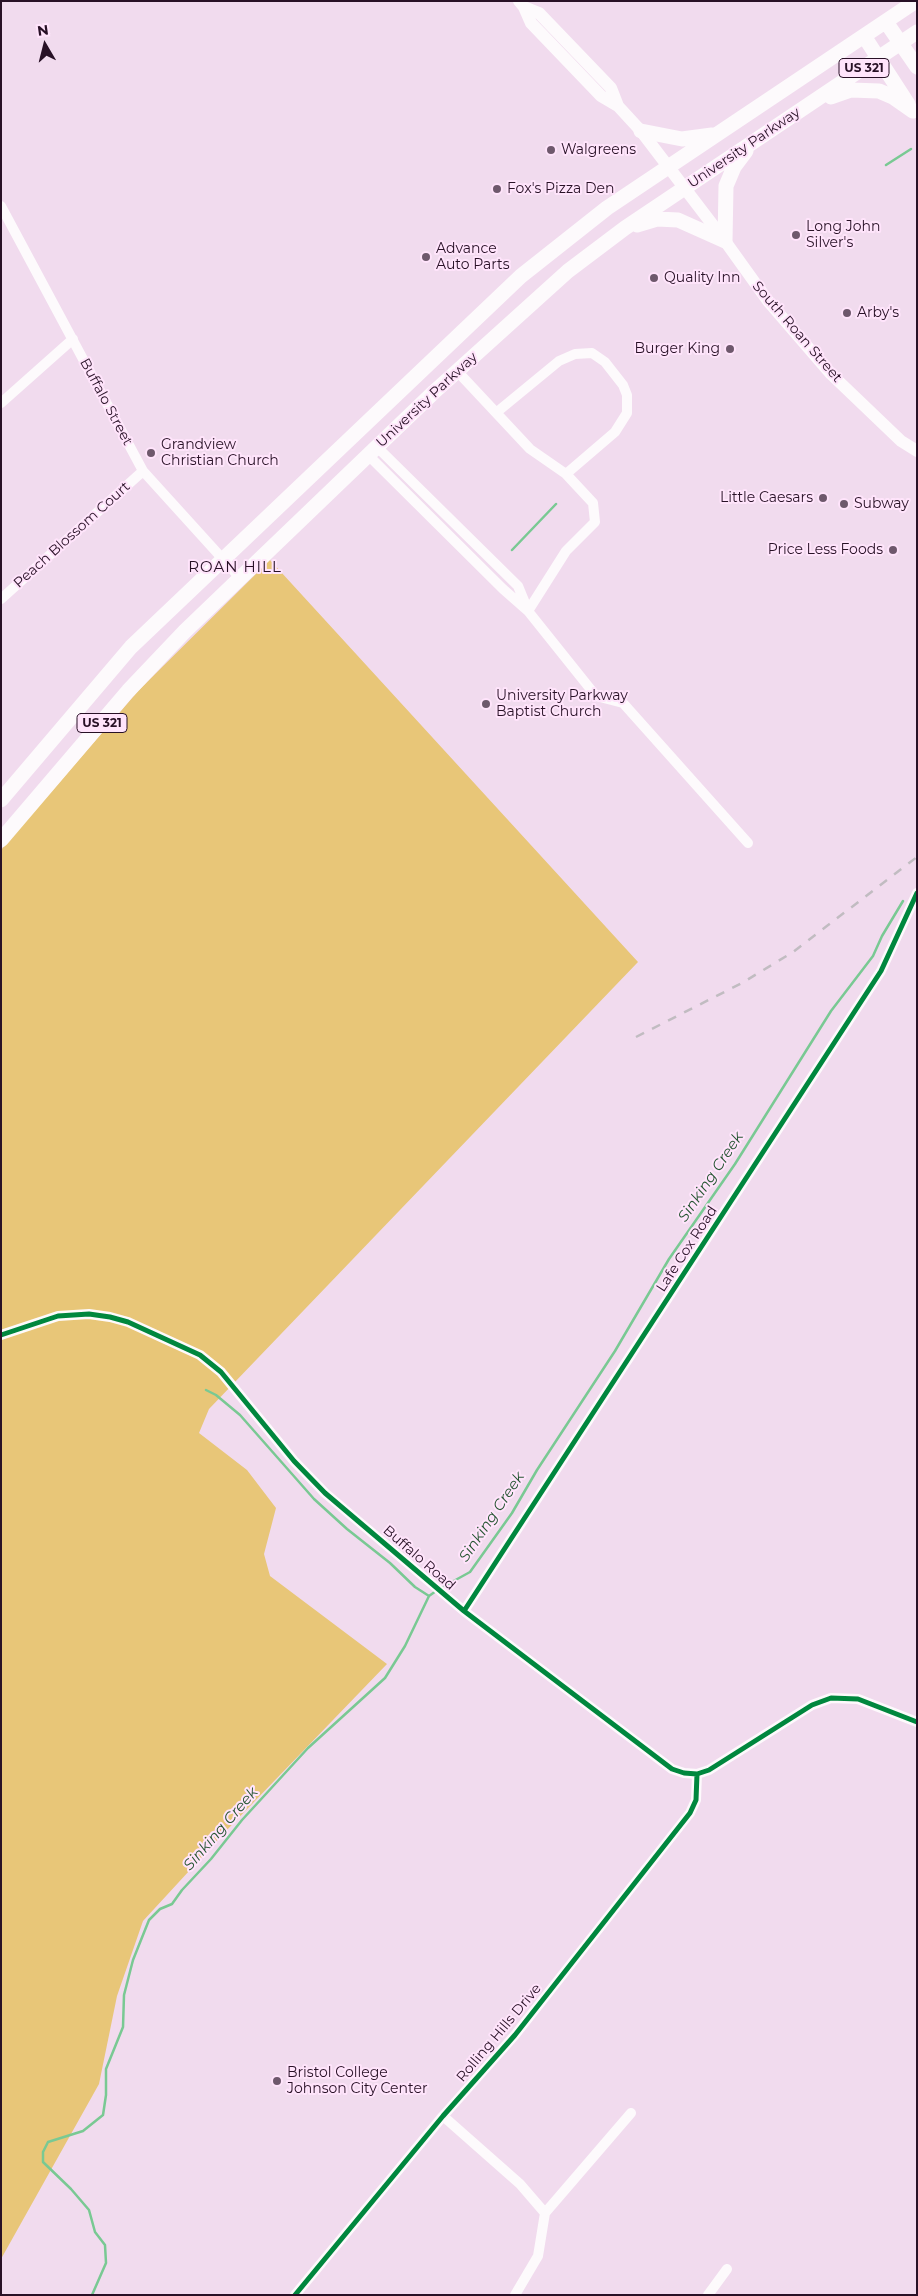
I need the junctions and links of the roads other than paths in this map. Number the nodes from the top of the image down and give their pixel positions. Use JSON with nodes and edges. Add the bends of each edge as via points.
{"nodes":[{"id":1,"x":916,"y":1,"type":"edge"},
{"id":2,"x":526,"y":3,"type":"edge"},
{"id":3,"x":886,"y":22,"type":"junction"},
{"id":4,"x":917,"y":32,"type":"edge"},
{"id":5,"x":864,"y":36,"type":"junction"},
{"id":6,"x":900,"y":44,"type":"junction"},
{"id":7,"x":878,"y":58,"type":"junction"},
{"id":8,"x":917,"y":67,"type":"edge"},
{"id":9,"x":811,"y":104,"type":"junction"},
{"id":10,"x":915,"y":114,"type":"edge"},
{"id":11,"x":641,"y":131,"type":"junction"},
{"id":12,"x":718,"y":134,"type":"junction"},
{"id":13,"x":752,"y":144,"type":"junction"},
{"id":14,"x":668,"y":167,"type":"junction"},
{"id":15,"x":685,"y":187,"type":"junction"},
{"id":16,"x":2,"y":210,"type":"edge"},
{"id":17,"x":625,"y":228,"type":"junction"},
{"id":18,"x":725,"y":241,"type":"junction"},
{"id":19,"x":73,"y":339,"type":"junction"},
{"id":20,"x":440,"y":351,"type":"junction"},
{"id":21,"x":457,"y":371,"type":"junction"},
{"id":22,"x":1,"y":403,"type":"edge"},
{"id":23,"x":497,"y":412,"type":"junction"},
{"id":24,"x":372,"y":451,"type":"junction"},
{"id":25,"x":917,"y":451,"type":"edge"},
{"id":26,"x":320,"y":466,"type":"junction"},
{"id":27,"x":143,"y":471,"type":"junction"},
{"id":28,"x":566,"y":474,"type":"junction"},
{"id":29,"x":338,"y":484,"type":"junction"},
{"id":30,"x":224,"y":558,"type":"junction"},
{"id":31,"x":240,"y":578,"type":"junction"},
{"id":32,"x":1,"y":599,"type":"edge"},
{"id":33,"x":528,"y":611,"type":"junction"},
{"id":34,"x":84,"y":702,"type":"junction"},
{"id":35,"x":104,"y":720,"type":"junction"},
{"id":36,"x":1,"y":800,"type":"edge"},
{"id":37,"x":1,"y":840,"type":"edge"},
{"id":38,"x":748,"y":843,"type":"dead end"},
{"id":39,"x":917,"y":893,"type":"edge"},
{"id":40,"x":1,"y":1335,"type":"edge"},
{"id":41,"x":464,"y":1611,"type":"junction"},
{"id":42,"x":917,"y":1722,"type":"edge"},
{"id":43,"x":696,"y":1774,"type":"junction"},
{"id":44,"x":631,"y":2112,"type":"dead end"},
{"id":45,"x":443,"y":2116,"type":"junction"},
{"id":46,"x":545,"y":2213,"type":"junction"},
{"id":47,"x":727,"y":2269,"type":"dead end"},
{"id":48,"x":295,"y":2295,"type":"edge"},
{"id":49,"x":515,"y":2295,"type":"edge"},
{"id":50,"x":708,"y":2295,"type":"edge"}],
"edges":[{"from":1,"to":3,"type":"highway","name":"University Parkway","number":"US 321"},
{"from":2,"to":11,"type":"main road","name":"South Roan Street","via":[[611,88],[618,106]]},
{"from":3,"to":5,"type":"highway","name":"University Parkway","number":"US 321"},
{"from":3,"to":6,"type":"highway"},
{"from":4,"to":6,"type":"highway","name":"University Parkway","number":"US 321"},
{"from":5,"to":7,"type":"highway"},
{"from":5,"to":12,"type":"highway","name":"University Parkway","number":"US 321"},
{"from":6,"to":7,"type":"highway","name":"University Parkway","number":"US 321"},
{"from":6,"to":8,"type":"highway"},
{"from":7,"to":9,"type":"highway","name":"University Parkway","number":"US 321"},
{"from":7,"to":10,"type":"highway"},
{"from":9,"to":10,"type":"highway","via":[[851,90],[866,89],[893,97]]},
{"from":9,"to":13,"type":"highway","name":"University Parkway","number":"US 321"},
{"from":11,"to":12,"type":"highway","via":[[682,139]]},
{"from":11,"to":14,"type":"main road","name":"South Roan Street"},
{"from":12,"to":14,"type":"highway","name":"University Parkway","number":"US 321"},
{"from":13,"to":15,"type":"highway","name":"University Parkway","number":"US 321"},
{"from":13,"to":18,"type":"highway","via":[[734,167],[726,186]]},
{"from":14,"to":15,"type":"main road","name":"South Roan Street"},
{"from":14,"to":20,"type":"highway","name":"University Parkway","number":"US 321","via":[[559,244]]},
{"from":15,"to":17,"type":"highway","name":"University Parkway","number":"US 321"},
{"from":15,"to":18,"type":"main road","name":"South Roan Street"},
{"from":16,"to":19,"type":"street","name":"Buffalo Street"},
{"from":17,"to":18,"type":"highway","via":[[657,219],[678,220]]},
{"from":17,"to":21,"type":"highway","name":"University Parkway","number":"US 321","via":[[568,272]]},
{"from":18,"to":25,"type":"main road","name":"South Roan Street","via":[[768,301],[831,374],[901,441]]},
{"from":19,"to":22,"type":"street"},
{"from":19,"to":27,"type":"street","name":"Buffalo Street"},
{"from":20,"to":21,"type":"highway"},
{"from":20,"to":26,"type":"highway","name":"University Parkway","number":"US 321"},
{"from":21,"to":23,"type":"street"},
{"from":21,"to":24,"type":"highway","name":"University Parkway","number":"US 321"},
{"from":23,"to":28,"type":"street","via":[[530,449]]},
{"from":23,"to":28,"type":"street","via":[[558,361],[575,354],[592,353],[605,362],[623,385],[627,395],[627,413],[615,432]]},
{"from":24,"to":29,"type":"highway","name":"University Parkway","number":"US 321"},
{"from":24,"to":33,"type":"street","via":[[503,589]]},
{"from":26,"to":29,"type":"highway"},
{"from":26,"to":30,"type":"highway","name":"University Parkway","number":"US 321"},
{"from":27,"to":30,"type":"street","name":"Buffalo Street"},
{"from":27,"to":32,"type":"street","name":"Peach Blossom Court"},
{"from":28,"to":33,"type":"street","via":[[593,503],[595,522],[566,551]]},
{"from":29,"to":31,"type":"highway","name":"University Parkway","number":"US 321"},
{"from":30,"to":31,"type":"street","name":"Buffalo Street"},
{"from":30,"to":34,"type":"highway","name":"University Parkway","number":"US 321","via":[[131,647]]},
{"from":31,"to":35,"type":"highway","name":"University Parkway","number":"US 321","via":[[150,666]]},
{"from":33,"to":38,"type":"street","via":[[596,696],[623,703]]},
{"from":34,"to":35,"type":"highway"},
{"from":34,"to":36,"type":"highway","name":"University Parkway","number":"US 321"},
{"from":35,"to":37,"type":"highway","name":"University Parkway","number":"US 321"},
{"from":39,"to":41,"type":"street","name":"Lafe Cox Road","via":[[881,971]]},
{"from":40,"to":41,"type":"street","name":"Buffalo Road","via":[[58,1316],[89,1314],[128,1322],[200,1355],[221,1372],[278,1442],[325,1492]]},
{"from":41,"to":43,"type":"street","name":"Buffalo Road","via":[[658,1760],[672,1769]]},
{"from":42,"to":43,"type":"street","via":[[858,1699],[831,1698],[812,1705],[709,1770]]},
{"from":43,"to":45,"type":"street","name":"Rolling Hills Drive","via":[[696,1800],[690,1813],[515,2035]]},
{"from":44,"to":46,"type":"street"},
{"from":45,"to":46,"type":"street","via":[[520,2184]]},
{"from":45,"to":48,"type":"street","name":"Rolling Hills Drive"},
{"from":46,"to":49,"type":"street","via":[[538,2256]]},
{"from":47,"to":50,"type":"street"}]}
